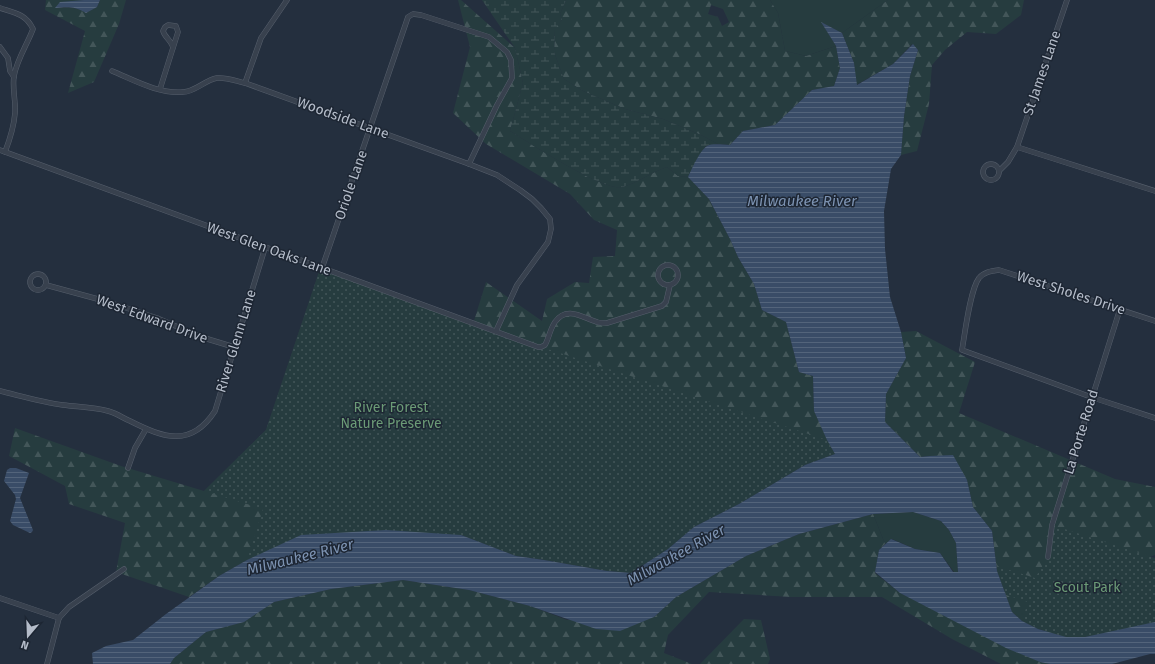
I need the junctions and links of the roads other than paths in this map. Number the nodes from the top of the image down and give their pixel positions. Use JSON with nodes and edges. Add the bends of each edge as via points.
{"nodes":[{"id":1,"x":287,"y":0,"type":"edge"},
{"id":2,"x":1067,"y":0,"type":"edge"},
{"id":3,"x":0,"y":8,"type":"edge"},
{"id":4,"x":0,"y":47,"type":"edge"},
{"id":5,"x":173,"y":48,"type":"junction"},
{"id":6,"x":112,"y":71,"type":"dead end"},
{"id":7,"x":14,"y":77,"type":"junction"},
{"id":8,"x":245,"y":83,"type":"junction"},
{"id":9,"x":160,"y":89,"type":"junction"},
{"id":10,"x":370,"y":128,"type":"junction"},
{"id":11,"x":1017,"y":147,"type":"junction"},
{"id":12,"x":0,"y":150,"type":"edge"},
{"id":13,"x":5,"y":152,"type":"junction"},
{"id":14,"x":469,"y":164,"type":"junction"},
{"id":15,"x":999,"y":171,"type":"dead end"},
{"id":16,"x":1155,"y":191,"type":"edge"},
{"id":17,"x":265,"y":248,"type":"junction"},
{"id":18,"x":322,"y":268,"type":"junction"},
{"id":19,"x":46,"y":284,"type":"dead end"},
{"id":20,"x":670,"y":285,"type":"junction"},
{"id":21,"x":1120,"y":309,"type":"junction"},
{"id":22,"x":1155,"y":321,"type":"edge"},
{"id":23,"x":496,"y":331,"type":"junction"},
{"id":24,"x":234,"y":347,"type":"junction"},
{"id":25,"x":0,"y":391,"type":"edge"},
{"id":26,"x":1091,"y":397,"type":"junction"},
{"id":27,"x":1155,"y":418,"type":"edge"},
{"id":28,"x":146,"y":429,"type":"junction"},
{"id":29,"x":128,"y":468,"type":"dead end"},
{"id":30,"x":1048,"y":557,"type":"dead end"},
{"id":31,"x":124,"y":569,"type":"dead end"},
{"id":32,"x":0,"y":598,"type":"edge"},
{"id":33,"x":60,"y":618,"type":"junction"},
{"id":34,"x":47,"y":664,"type":"edge"}],
"edges":[{"from":1,"to":8,"type":"street","via":[[260,38]]},
{"from":2,"to":11,"type":"street","name":"St James Lane"},
{"from":3,"to":7,"type":"street","via":[[28,20],[32,29],[17,63]]},
{"from":4,"to":7,"type":"street","via":[[8,58]]},
{"from":5,"to":5,"type":"street","via":[[178,29],[175,25],[168,25],[164,29],[164,34]]},
{"from":5,"to":9,"type":"street"},
{"from":6,"to":9,"type":"street","name":"Woodside Lane"},
{"from":7,"to":13,"type":"street","via":[[16,111]]},
{"from":8,"to":9,"type":"street","name":"Woodside Lane","via":[[216,78],[185,92]]},
{"from":8,"to":10,"type":"street","name":"Woodside Lane"},
{"from":10,"to":14,"type":"street","name":"Woodside Lane"},
{"from":10,"to":14,"type":"street","name":"Oriole Lane","via":[[408,17],[412,14],[421,15],[489,37],[507,52],[511,60],[512,78]]},
{"from":10,"to":18,"type":"street","name":"Oriole Lane"},
{"from":11,"to":15,"type":"street","name":"St James Lane"},
{"from":11,"to":16,"type":"street"},
{"from":12,"to":13,"type":"street","name":"West Glen Oaks Lane"},
{"from":13,"to":17,"type":"street","name":"West Glen Oaks Lane"},
{"from":14,"to":23,"type":"street","name":"Woodside Lane","via":[[508,181],[532,198],[550,219],[548,242],[517,285]]},
{"from":17,"to":18,"type":"street","name":"West Glen Oaks Lane"},
{"from":17,"to":24,"type":"street","name":"River Glenn Lane"},
{"from":18,"to":23,"type":"street","name":"West Glen Oaks Lane"},
{"from":19,"to":24,"type":"street","name":"West Edward Drive","via":[[157,318],[201,337]]},
{"from":20,"to":20,"type":"street","via":[[676,281],[678,275],[676,268],[666,264],[658,270],[657,276],[663,284]]},
{"from":20,"to":23,"type":"street","name":"West Glen Oaks Lane","via":[[666,302],[662,306],[607,323],[570,313],[562,316],[556,320],[545,345],[541,347]]},
{"from":21,"to":22,"type":"street","name":"West Sholes Drive"},
{"from":21,"to":26,"type":"street","name":"La Porte Road"},
{"from":21,"to":26,"type":"street","name":"West Sholes Drive","via":[[999,270],[987,272],[980,277],[974,287],[962,350]]},
{"from":24,"to":28,"type":"street","name":"River Glenn Lane","via":[[215,411],[199,430],[190,434],[165,436]]},
{"from":25,"to":28,"type":"street","via":[[40,401],[110,411]]},
{"from":26,"to":27,"type":"street"},
{"from":26,"to":30,"type":"street","name":"La Porte Road","via":[[1052,526]]},
{"from":28,"to":29,"type":"street","via":[[135,448]]},
{"from":31,"to":33,"type":"street","via":[[69,607]]},
{"from":32,"to":33,"type":"street"},
{"from":33,"to":34,"type":"street"}]}
